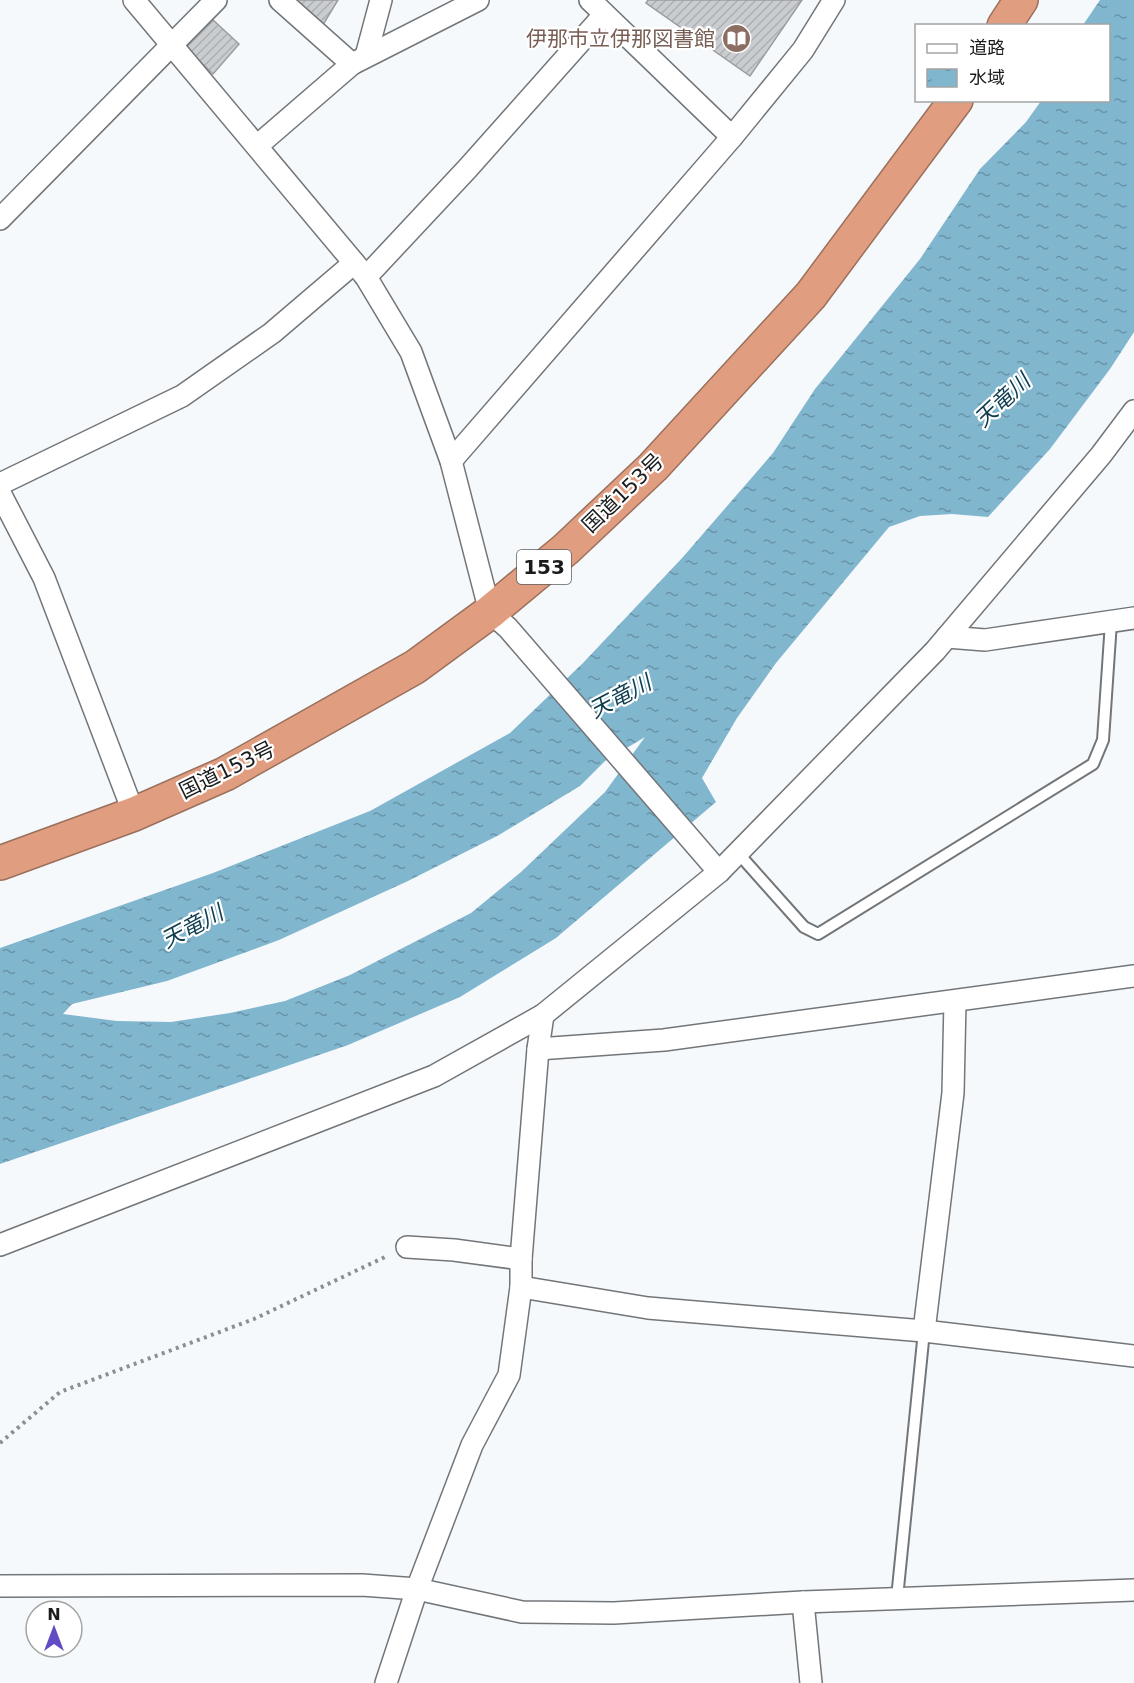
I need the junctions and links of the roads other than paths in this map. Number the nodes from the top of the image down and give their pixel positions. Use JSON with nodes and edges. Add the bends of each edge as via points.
{"nodes":[{"id":1,"x":134,"y":0,"type":"edge"},
{"id":2,"x":216,"y":0,"type":"edge"},
{"id":3,"x":280,"y":0,"type":"edge"},
{"id":4,"x":381,"y":0,"type":"edge"},
{"id":5,"x":478,"y":0,"type":"edge"},
{"id":6,"x":834,"y":0,"type":"edge"},
{"id":7,"x":1021,"y":0,"type":"edge"},
{"id":8,"x":597,"y":7,"type":"edge"},
{"id":9,"x":1005,"y":24,"type":"edge"},
{"id":10,"x":171,"y":45,"type":"junction"},
{"id":11,"x":359,"y":60,"type":"junction"},
{"id":12,"x":955,"y":102,"type":"edge"},
{"id":13,"x":732,"y":137,"type":"junction"},
{"id":14,"x":257,"y":146,"type":"junction"},
{"id":15,"x":0,"y":219,"type":"edge"},
{"id":16,"x":360,"y":270,"type":"junction"},
{"id":17,"x":1134,"y":411,"type":"edge"},
{"id":18,"x":451,"y":461,"type":"junction"},
{"id":19,"x":0,"y":484,"type":"edge"},
{"id":20,"x":0,"y":493,"type":"edge"},
{"id":21,"x":1134,"y":618,"type":"edge"},
{"id":22,"x":499,"y":620,"type":"junction"},
{"id":23,"x":1111,"y":622,"type":"junction"},
{"id":24,"x":947,"y":637,"type":"junction"},
{"id":25,"x":134,"y":814,"type":"junction"},
{"id":26,"x":738,"y":853,"type":"junction"},
{"id":27,"x":0,"y":863,"type":"edge"},
{"id":28,"x":713,"y":866,"type":"junction"},
{"id":29,"x":1134,"y":976,"type":"edge"},
{"id":30,"x":955,"y":1001,"type":"junction"},
{"id":31,"x":543,"y":1015,"type":"junction"},
{"id":32,"x":538,"y":1048,"type":"junction"},
{"id":33,"x":0,"y":1245,"type":"edge"},
{"id":34,"x":407,"y":1247,"type":"road end"},
{"id":35,"x":521,"y":1259,"type":"junction"},
{"id":36,"x":521,"y":1287,"type":"junction"},
{"id":37,"x":924,"y":1331,"type":"junction"},
{"id":38,"x":1134,"y":1356,"type":"edge"},
{"id":39,"x":0,"y":1586,"type":"edge"},
{"id":40,"x":417,"y":1588,"type":"junction"},
{"id":41,"x":1134,"y":1590,"type":"edge"},
{"id":42,"x":897,"y":1598,"type":"junction"},
{"id":43,"x":803,"y":1602,"type":"junction"},
{"id":44,"x":386,"y":1683,"type":"edge"},
{"id":45,"x":811,"y":1683,"type":"edge"}],
"edges":[{"from":1,"to":10,"type":"street"},
{"from":2,"to":10,"type":"street"},
{"from":3,"to":11,"type":"street"},
{"from":4,"to":11,"type":"street"},
{"from":5,"to":11,"type":"street"},
{"from":6,"to":13,"type":"street","via":[[803,50]]},
{"from":7,"to":9,"type":"highway"},
{"from":8,"to":13,"type":"street"},
{"from":8,"to":16,"type":"street","via":[[468,168]]},
{"from":10,"to":14,"type":"street"},
{"from":10,"to":15,"type":"street"},
{"from":11,"to":14,"type":"street"},
{"from":12,"to":22,"type":"highway","name":"国道153号","number":"153","via":[[811,295],[653,467],[566,549]]},
{"from":13,"to":18,"type":"street"},
{"from":14,"to":16,"type":"street"},
{"from":16,"to":18,"type":"street","via":[[411,352]]},
{"from":16,"to":19,"type":"street","via":[[182,396]]},
{"from":17,"to":24,"type":"street"},
{"from":18,"to":22,"type":"street"},
{"from":20,"to":25,"type":"street","via":[[44,578]]},
{"from":21,"to":23,"type":"street"},
{"from":22,"to":25,"type":"highway","name":"国道153号","number":"153","via":[[225,774]]},
{"from":22,"to":28,"type":"street"},
{"from":23,"to":24,"type":"street","via":[[985,640]]},
{"from":23,"to":26,"type":"lane","via":[[1104,740],[1093,764],[829,928],[818,934],[804,927]]},
{"from":24,"to":26,"type":"street"},
{"from":25,"to":27,"type":"highway","name":"国道153号","number":"153"},
{"from":26,"to":28,"type":"street"},
{"from":28,"to":31,"type":"street"},
{"from":29,"to":30,"type":"street"},
{"from":30,"to":32,"type":"street","via":[[664,1040]]},
{"from":30,"to":37,"type":"street","via":[[953,1093]]},
{"from":31,"to":32,"type":"street"},
{"from":31,"to":33,"type":"street","via":[[434,1076]]},
{"from":32,"to":35,"type":"street"},
{"from":34,"to":35,"type":"street"},
{"from":35,"to":36,"type":"street"},
{"from":36,"to":37,"type":"street","via":[[648,1308]]},
{"from":36,"to":40,"type":"street","via":[[508,1375],[472,1445]]},
{"from":37,"to":38,"type":"street"},
{"from":37,"to":42,"type":"lane"},
{"from":39,"to":40,"type":"street"},
{"from":40,"to":43,"type":"street","via":[[522,1612],[614,1613]]},
{"from":40,"to":44,"type":"street"},
{"from":41,"to":42,"type":"street"},
{"from":42,"to":43,"type":"street"},
{"from":43,"to":45,"type":"street"}]}
